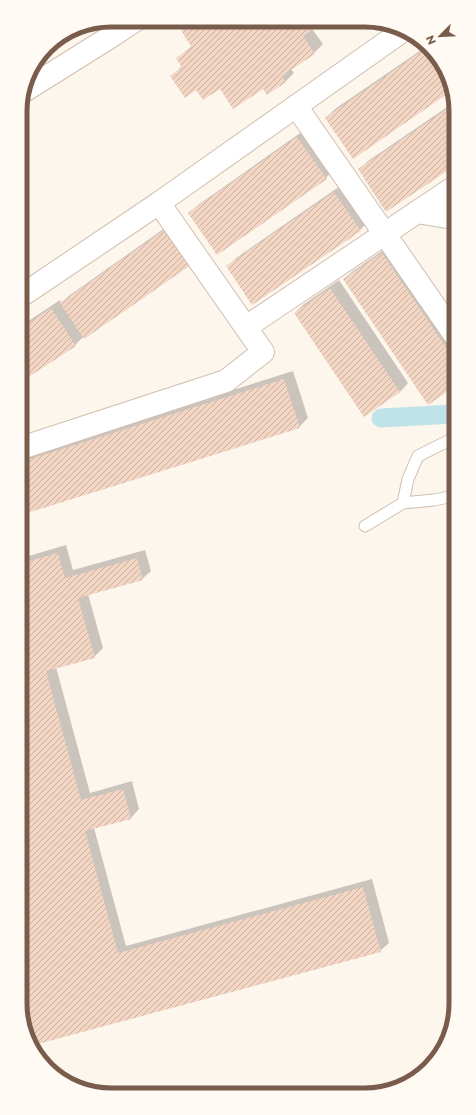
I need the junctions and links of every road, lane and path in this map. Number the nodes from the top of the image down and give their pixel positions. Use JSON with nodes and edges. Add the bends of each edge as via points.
{"nodes":[{"id":1,"x":115,"y":27,"type":"edge"},
{"id":2,"x":103,"y":31,"type":"edge"},
{"id":3,"x":398,"y":34,"type":"edge"},
{"id":4,"x":31,"y":86,"type":"edge"},
{"id":5,"x":296,"y":106,"type":"junction"},
{"id":6,"x":449,"y":191,"type":"edge"},
{"id":7,"x":159,"y":203,"type":"junction"},
{"id":8,"x":417,"y":212,"type":"junction"},
{"id":9,"x":449,"y":217,"type":"edge"},
{"id":10,"x":385,"y":234,"type":"junction"},
{"id":11,"x":27,"y":292,"type":"edge"},
{"id":12,"x":246,"y":327,"type":"junction"},
{"id":13,"x":449,"y":327,"type":"edge"},
{"id":14,"x":449,"y":440,"type":"edge"},
{"id":15,"x":27,"y":446,"type":"edge"},
{"id":16,"x":449,"y":497,"type":"edge"},
{"id":17,"x":403,"y":503,"type":"junction"},
{"id":18,"x":365,"y":526,"type":"dead end"}],
"edges":[{"from":1,"to":2,"type":"street"},
{"from":2,"to":4,"type":"street"},
{"from":3,"to":5,"type":"street"},
{"from":5,"to":7,"type":"street"},
{"from":5,"to":10,"type":"street"},
{"from":6,"to":8,"type":"street"},
{"from":7,"to":11,"type":"street"},
{"from":7,"to":12,"type":"street"},
{"from":8,"to":9,"type":"street"},
{"from":8,"to":10,"type":"street"},
{"from":10,"to":12,"type":"street"},
{"from":10,"to":13,"type":"street"},
{"from":12,"to":15,"type":"street","via":[[263,352],[226,381]]},
{"from":14,"to":17,"type":"lane","via":[[418,456],[408,479]]},
{"from":16,"to":17,"type":"lane"},
{"from":17,"to":18,"type":"lane"}]}
